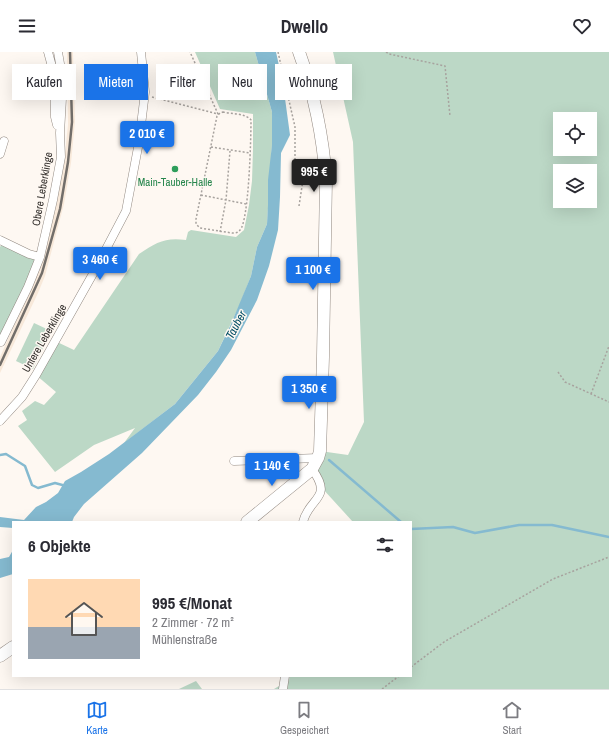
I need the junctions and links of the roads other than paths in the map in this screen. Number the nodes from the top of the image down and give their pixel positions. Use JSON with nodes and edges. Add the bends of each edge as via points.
{"nodes":[{"id":1,"x":48,"y":52,"type":"edge"},
{"id":2,"x":58,"y":52,"type":"edge"},
{"id":3,"x":141,"y":52,"type":"edge"},
{"id":4,"x":298,"y":52,"type":"edge"},
{"id":5,"x":60,"y":133,"type":"junction"},
{"id":6,"x":4,"y":141,"type":"dead end"},
{"id":7,"x":0,"y":154,"type":"edge"},
{"id":8,"x":0,"y":240,"type":"edge"},
{"id":9,"x":40,"y":257,"type":"junction"},
{"id":10,"x":1,"y":342,"type":"dead end"},
{"id":11,"x":0,"y":421,"type":"edge"},
{"id":12,"x":234,"y":461,"type":"dead end"},
{"id":13,"x":315,"y":464,"type":"junction"},
{"id":14,"x":248,"y":521,"type":"edge"},
{"id":15,"x":303,"y":521,"type":"edge"},
{"id":16,"x":12,"y":648,"type":"edge"},
{"id":17,"x":0,"y":656,"type":"edge"},
{"id":18,"x":285,"y":677,"type":"edge"},
{"id":19,"x":283,"y":689,"type":"edge"}],
"edges":[{"from":1,"to":5,"type":"street","via":[[54,74],[55,118]]},
{"from":2,"to":5,"type":"street","name":"Obere Leberklinge","via":[[63,81]]},
{"from":3,"to":11,"type":"street","name":"Untere Leberklinge","via":[[145,95],[126,211],[36,375],[22,397]]},
{"from":4,"to":13,"type":"main road","via":[[316,111],[325,159],[326,180],[320,451]]},
{"from":5,"to":9,"type":"street","name":"Obere Leberklinge","via":[[61,157]]},
{"from":6,"to":7,"type":"street"},
{"from":8,"to":9,"type":"street"},
{"from":9,"to":10,"type":"street","name":"Obere Leberklinge"},
{"from":12,"to":13,"type":"street"},
{"from":13,"to":14,"type":"main road"},
{"from":13,"to":15,"type":"street","via":[[322,488],[321,494],[305,514]]},
{"from":16,"to":17,"type":"main road"},
{"from":18,"to":19,"type":"street"}]}
